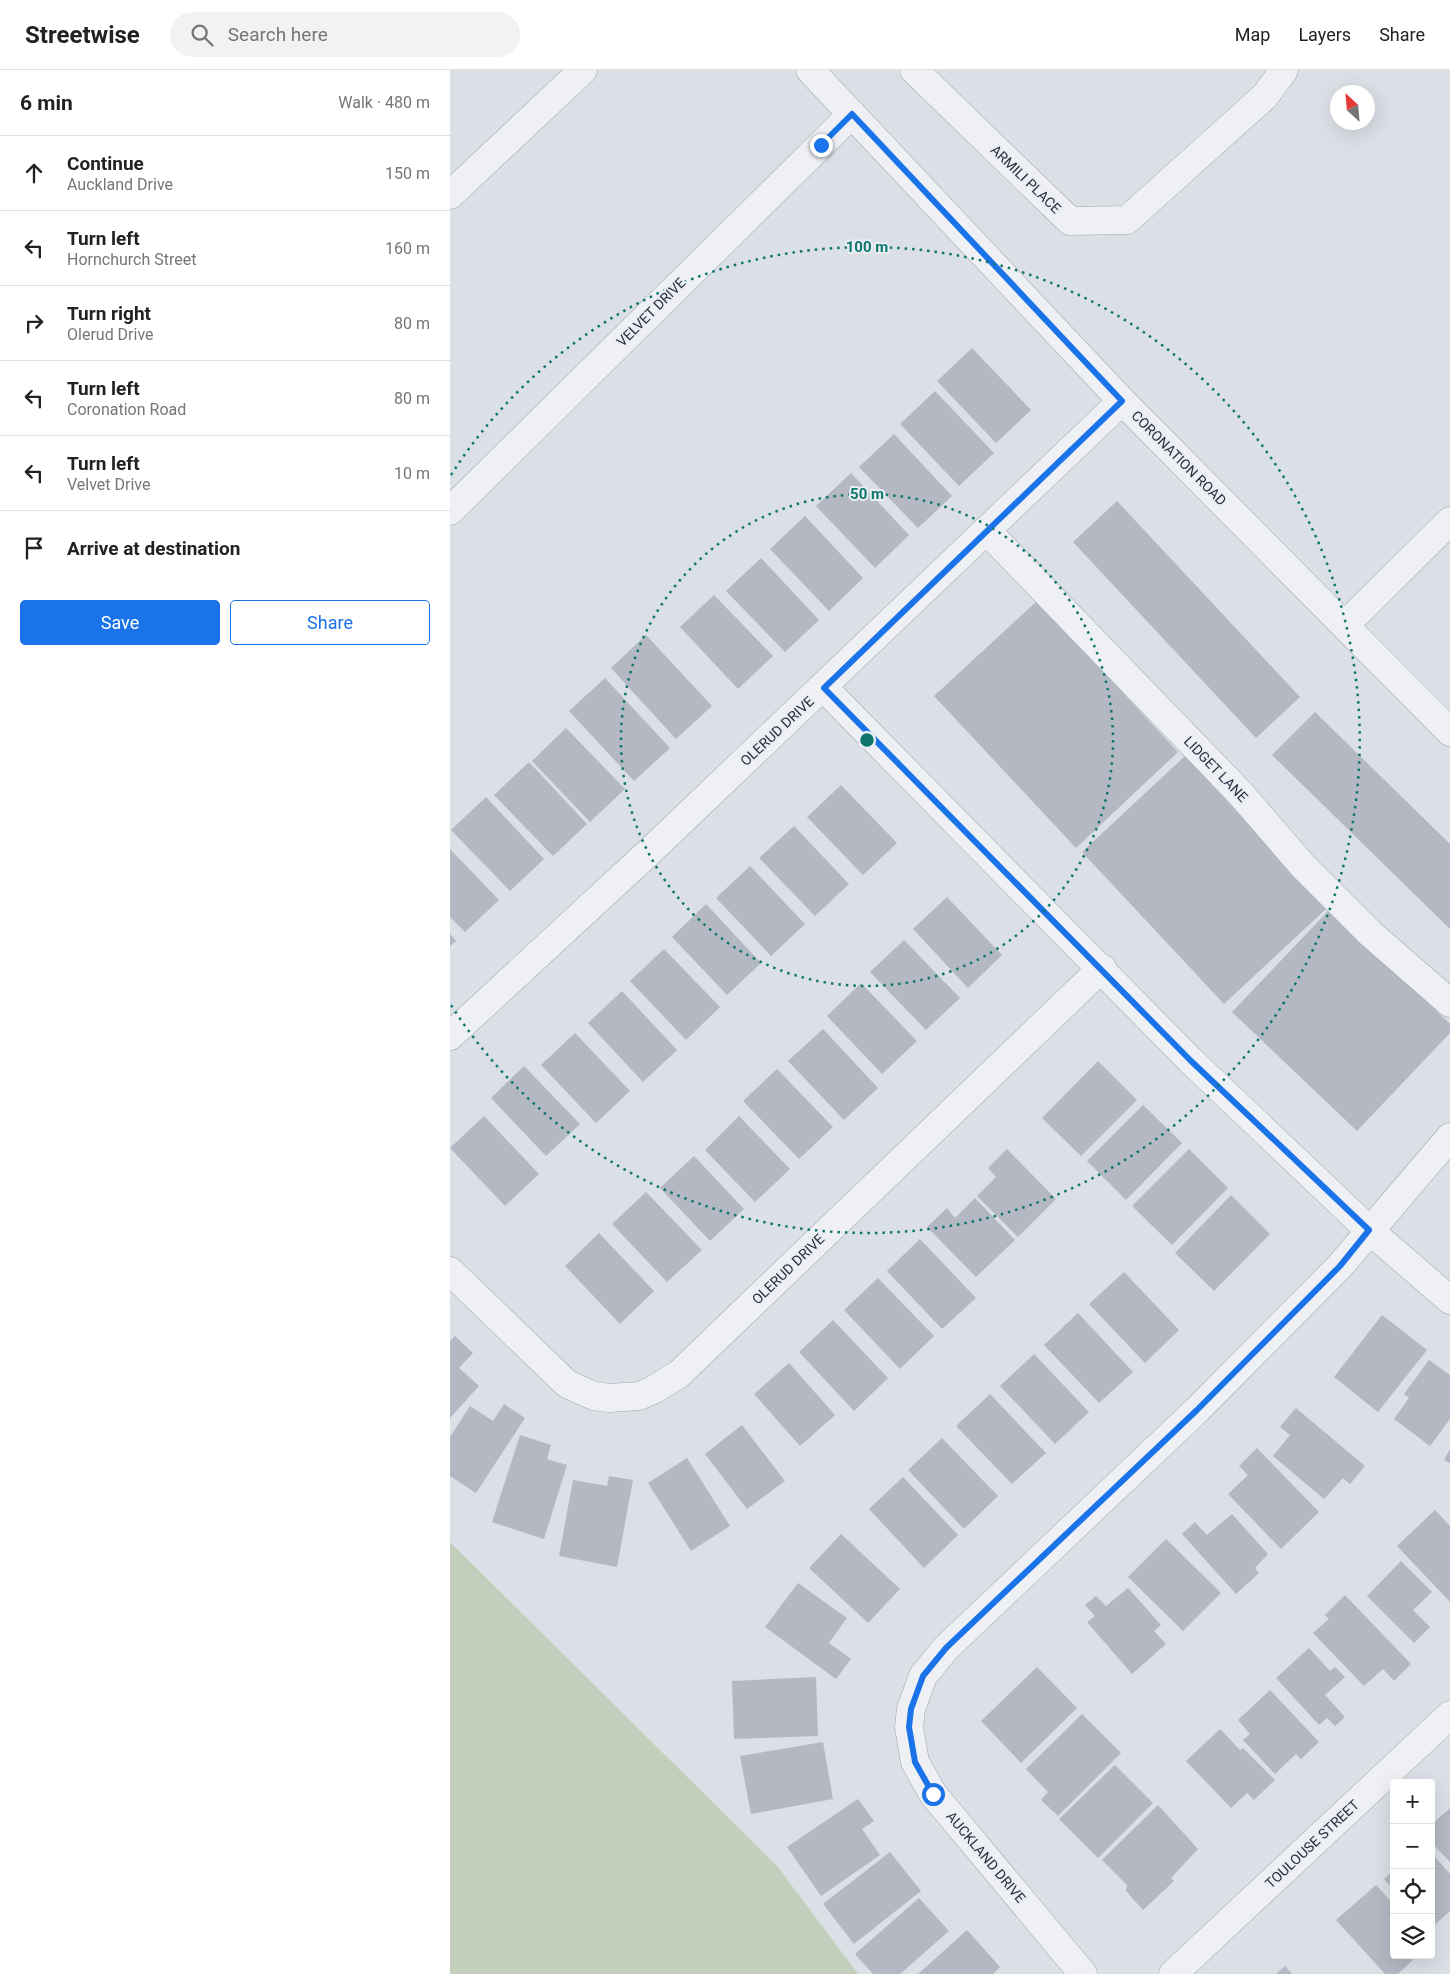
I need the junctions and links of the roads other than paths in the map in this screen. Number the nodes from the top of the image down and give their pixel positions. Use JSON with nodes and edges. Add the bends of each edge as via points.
{"nodes":[{"id":1,"x":583,"y":70,"type":"edge"},
{"id":2,"x":810,"y":70,"type":"edge"},
{"id":3,"x":914,"y":70,"type":"edge"},
{"id":4,"x":1284,"y":70,"type":"edge"},
{"id":5,"x":852,"y":114,"type":"junction"},
{"id":6,"x":450,"y":195,"type":"edge"},
{"id":7,"x":1122,"y":401,"type":"junction"},
{"id":8,"x":450,"y":510,"type":"edge"},
{"id":9,"x":1450,"y":521,"type":"edge"},
{"id":10,"x":986,"y":530,"type":"junction"},
{"id":11,"x":1345,"y":625,"type":"junction"},
{"id":12,"x":824,"y":688,"type":"junction"},
{"id":13,"x":1450,"y":732,"type":"edge"},
{"id":14,"x":1102,"y":968,"type":"junction"},
{"id":15,"x":1450,"y":1003,"type":"edge"},
{"id":16,"x":450,"y":1036,"type":"edge"},
{"id":17,"x":1450,"y":1137,"type":"edge"},
{"id":18,"x":1369,"y":1230,"type":"junction"},
{"id":19,"x":450,"y":1270,"type":"edge"},
{"id":20,"x":1450,"y":1300,"type":"edge"},
{"id":21,"x":1450,"y":1715,"type":"edge"},
{"id":22,"x":1083,"y":1974,"type":"edge"},
{"id":23,"x":1173,"y":1974,"type":"edge"}],
"edges":[{"from":1,"to":6,"type":"street"},
{"from":2,"to":5,"type":"street","name":"CORONATION ROAD"},
{"from":3,"to":4,"type":"street","name":"ARMILI PLACE","via":[[1070,221],[1127,220],[1265,96]]},
{"from":5,"to":7,"type":"street","name":"CORONATION ROAD"},
{"from":5,"to":8,"type":"street","name":"VELVET DRIVE"},
{"from":7,"to":10,"type":"street","name":"OLERUD DRIVE"},
{"from":7,"to":11,"type":"street","name":"CORONATION ROAD"},
{"from":9,"to":11,"type":"street"},
{"from":10,"to":12,"type":"street","name":"OLERUD DRIVE"},
{"from":10,"to":15,"type":"street","name":"LIDGET LANE","via":[[1240,793],[1303,866],[1371,934]]},
{"from":11,"to":13,"type":"street","name":"CORONATION ROAD"},
{"from":12,"to":14,"type":"street"},
{"from":12,"to":16,"type":"street","name":"OLERUD DRIVE"},
{"from":14,"to":18,"type":"street","via":[[1190,1060]]},
{"from":14,"to":19,"type":"street","name":"OLERUD DRIVE","via":[[679,1374],[653,1390],[639,1396],[609,1398],[594,1396],[566,1384]]},
{"from":17,"to":18,"type":"street","name":"AUCKLAND DRIVE"},
{"from":18,"to":20,"type":"street"},
{"from":18,"to":22,"type":"street","name":"AUCKLAND DRIVE","via":[[1340,1266],[1197,1410],[946,1648],[923,1676],[911,1709],[909,1727],[915,1762],[933,1794]]},
{"from":21,"to":23,"type":"street","name":"TOULOUSE STREET"}]}
